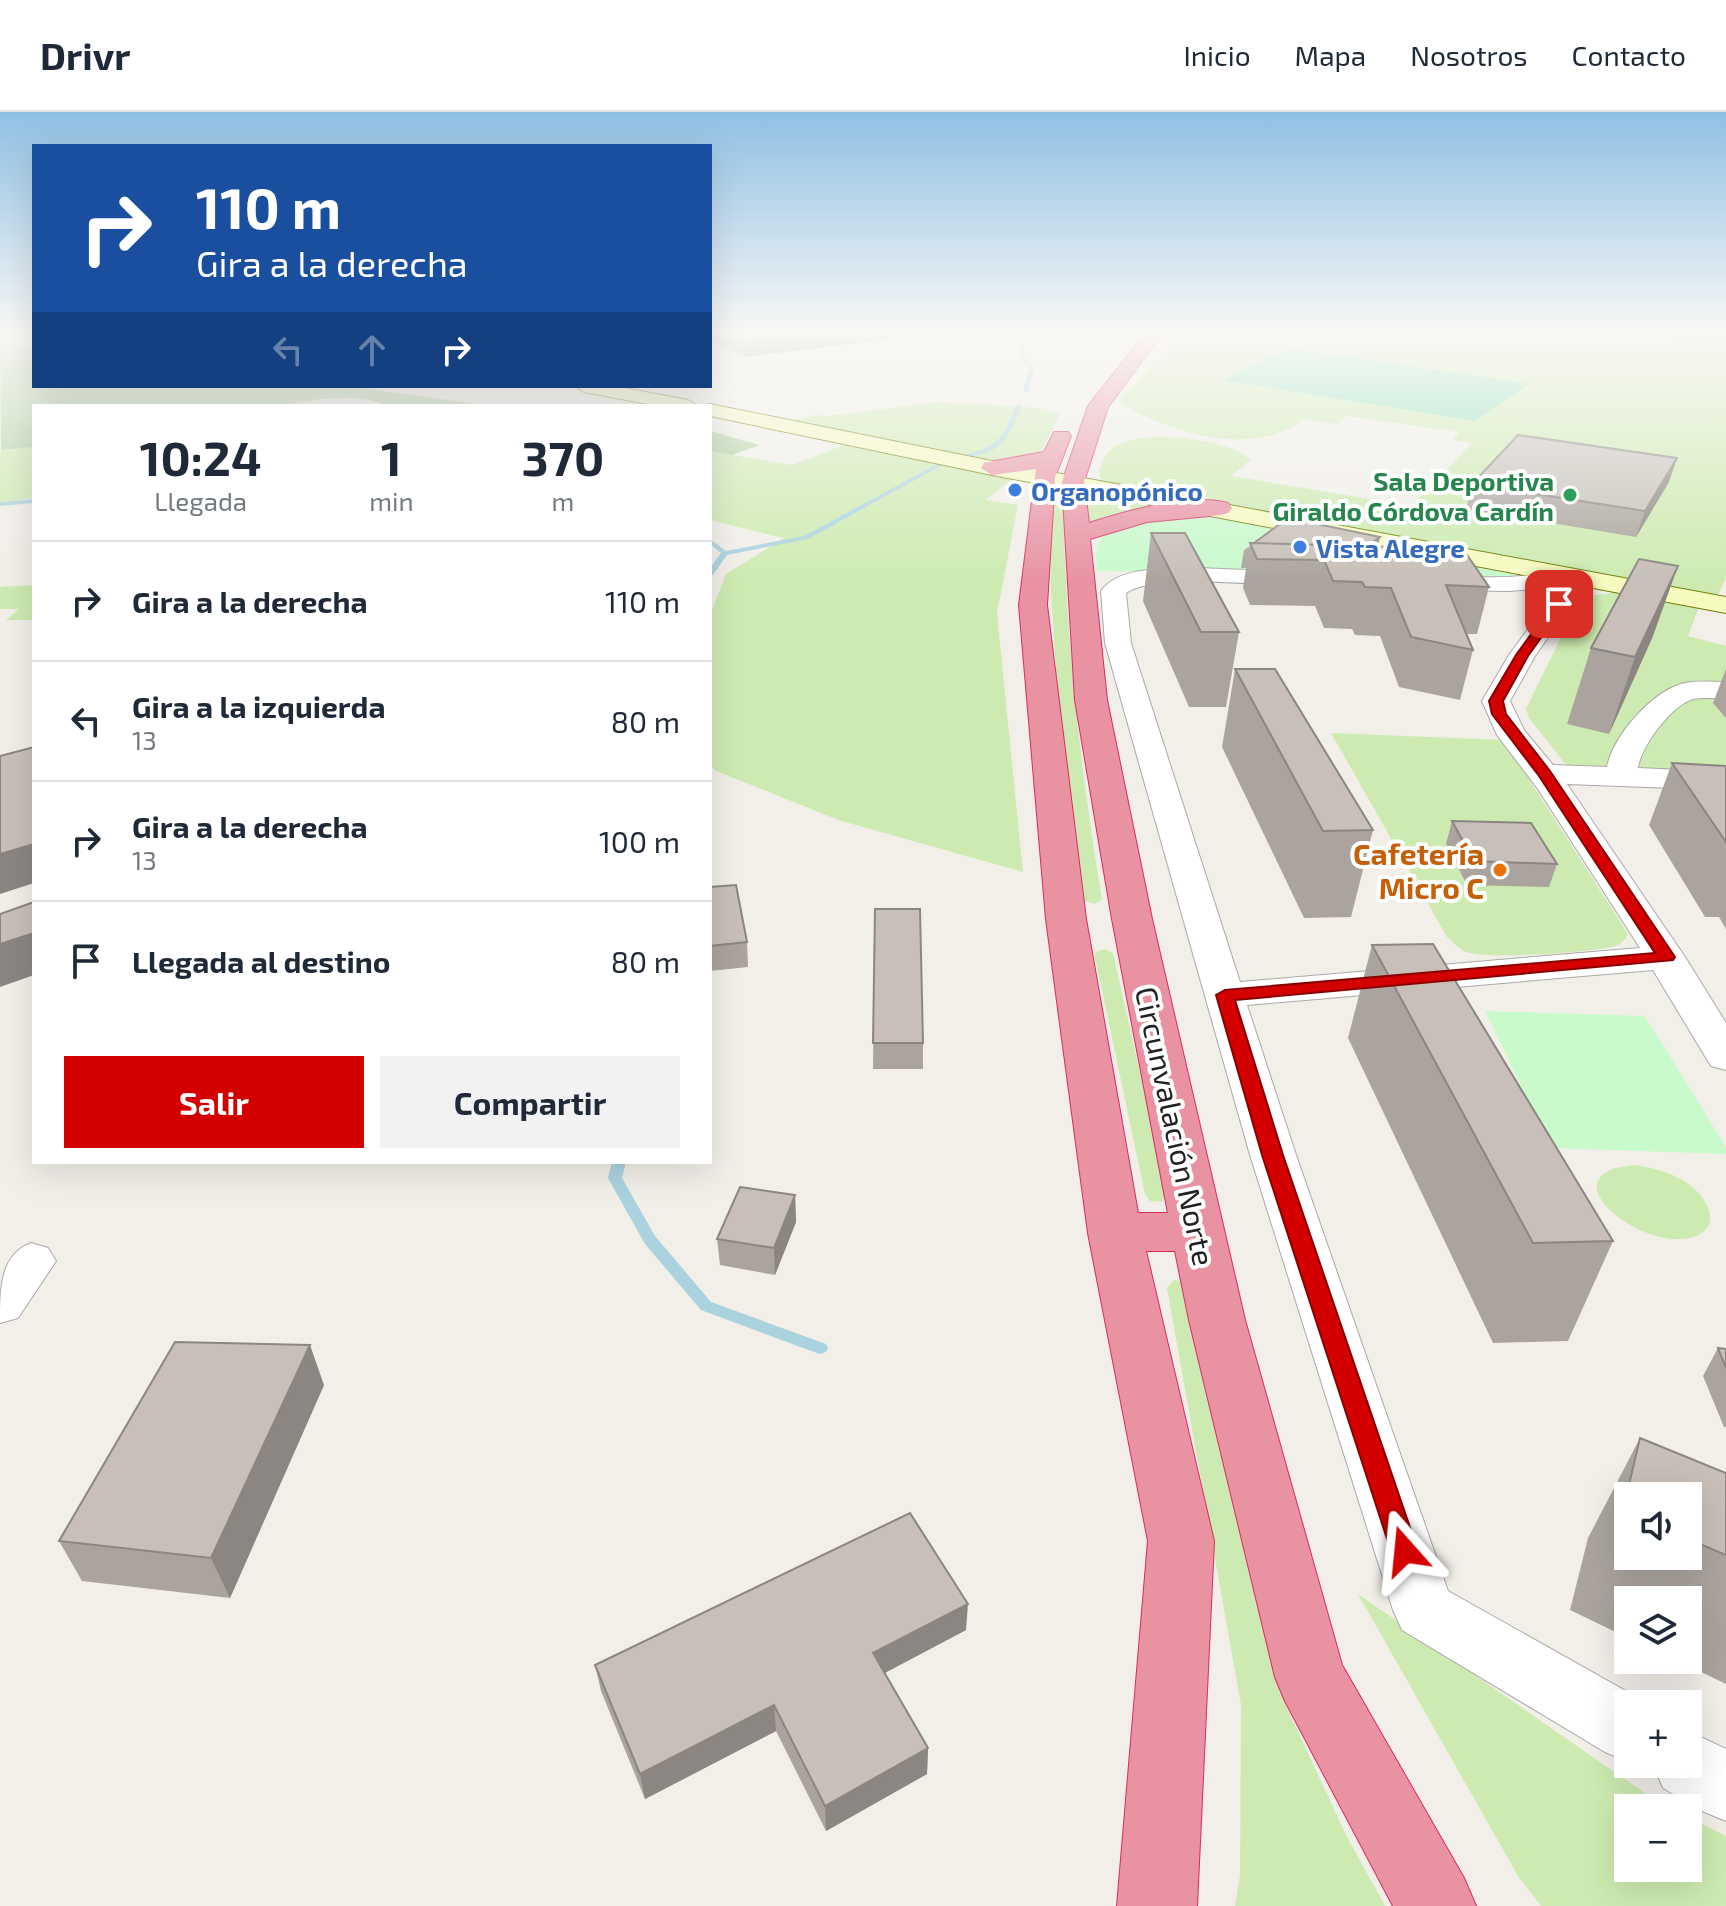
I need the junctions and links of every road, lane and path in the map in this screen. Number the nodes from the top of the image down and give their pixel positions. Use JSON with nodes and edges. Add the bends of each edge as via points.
{"nodes":[{"id":1,"x":733,"y":415,"type":"edge"},
{"id":2,"x":1082,"y":415,"type":"edge"},
{"id":3,"x":992,"y":468,"type":"joint"},
{"id":4,"x":1057,"y":472,"type":"junction"},
{"id":5,"x":1220,"y":508,"type":"junction"},
{"id":6,"x":1077,"y":536,"type":"junction"},
{"id":7,"x":1578,"y":578,"type":"junction"},
{"id":8,"x":1323,"y":580,"type":"edge"},
{"id":9,"x":1402,"y":582,"type":"edge"},
{"id":10,"x":1726,"y":605,"type":"edge"},
{"id":11,"x":1726,"y":690,"type":"edge"},
{"id":12,"x":1545,"y":774,"type":"junction"},
{"id":13,"x":1621,"y":777,"type":"junction"},
{"id":14,"x":1726,"y":781,"type":"edge"},
{"id":15,"x":1066,"y":919,"type":"junction"},
{"id":16,"x":1132,"y":919,"type":"junction"},
{"id":17,"x":1666,"y":957,"type":"junction"},
{"id":18,"x":1225,"y":995,"type":"junction"},
{"id":19,"x":1726,"y":1057,"type":"edge"},
{"id":20,"x":1198,"y":1231,"type":"junction"},
{"id":21,"x":1115,"y":1233,"type":"junction"},
{"id":22,"x":0,"y":1259,"type":"edge"},
{"id":23,"x":0,"y":1304,"type":"edge"},
{"id":24,"x":1614,"y":1721,"type":"edge"},
{"id":25,"x":1702,"y":1773,"type":"edge"},
{"id":26,"x":1726,"y":1787,"type":"edge"},
{"id":27,"x":1157,"y":1906,"type":"edge"},
{"id":28,"x":1436,"y":1906,"type":"edge"}],
"edges":[{"from":1,"to":3,"type":"main road"},
{"from":2,"to":4,"type":"highway","name":"Circunvalación Norte"},
{"from":3,"to":4,"type":"highway","via":[[1035,463]]},
{"from":4,"to":5,"type":"main road"},
{"from":4,"to":6,"type":"highway","name":"Circunvalación Norte"},
{"from":4,"to":15,"type":"highway","name":"Circunvalación Norte","via":[[1033,605]]},
{"from":5,"to":6,"type":"highway","via":[[1135,517]]},
{"from":5,"to":7,"type":"main road"},
{"from":6,"to":16,"type":"highway","name":"Circunvalación Norte","via":[[1091,700]]},
{"from":7,"to":9,"type":"street","via":[[1509,584]]},
{"from":7,"to":10,"type":"main road"},
{"from":7,"to":12,"type":"street","via":[[1496,701],[1499,714]]},
{"from":8,"to":18,"type":"street","via":[[1148,576],[1122,582],[1113,591],[1118,643]]},
{"from":11,"to":13,"type":"street","via":[[1679,695],[1629,741]]},
{"from":12,"to":13,"type":"street"},
{"from":12,"to":17,"type":"street"},
{"from":13,"to":14,"type":"street"},
{"from":15,"to":16,"type":"highway"},
{"from":15,"to":21,"type":"highway","name":"Circunvalación Norte"},
{"from":16,"to":20,"type":"highway","name":"Circunvalación Norte"},
{"from":17,"to":18,"type":"street"},
{"from":17,"to":19,"type":"street"},
{"from":18,"to":24,"type":"street","via":[[1424,1610]]},
{"from":20,"to":21,"type":"highway"},
{"from":20,"to":28,"type":"highway","name":"Circunvalación Norte","via":[[1310,1677]]},
{"from":21,"to":27,"type":"highway","name":"Circunvalación Norte","via":[[1181,1541]]},
{"from":22,"to":23,"type":"street","via":[[31,1261]]},
{"from":25,"to":26,"type":"street"}]}
